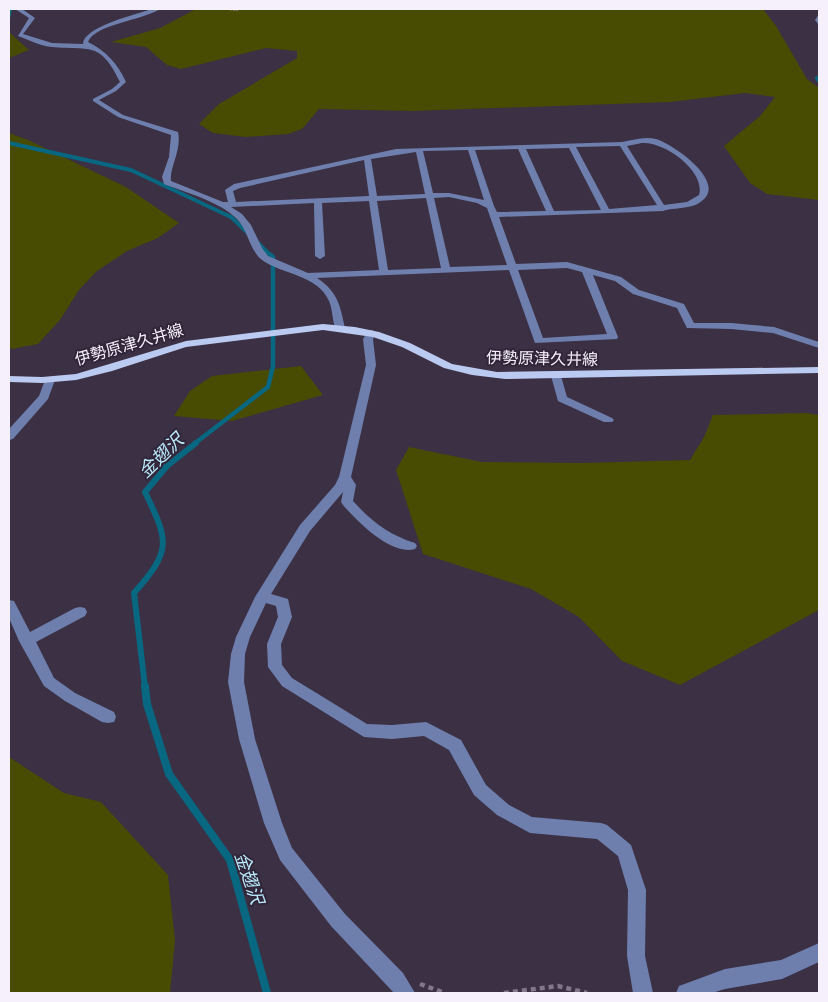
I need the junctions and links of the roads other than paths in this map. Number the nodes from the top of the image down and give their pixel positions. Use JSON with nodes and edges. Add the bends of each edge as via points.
{"nodes":[{"id":1,"x":18,"y":9,"type":"edge"},
{"id":2,"x":157,"y":9,"type":"edge"},
{"id":3,"x":819,"y":16,"type":"edge"},
{"id":4,"x":819,"y":22,"type":"edge"},
{"id":5,"x":92,"y":46,"type":"junction"},
{"id":6,"x":622,"y":144,"type":"junction"},
{"id":7,"x":571,"y":145,"type":"junction"},
{"id":8,"x":521,"y":146,"type":"junction"},
{"id":9,"x":471,"y":148,"type":"junction"},
{"id":10,"x":419,"y":149,"type":"junction"},
{"id":11,"x":367,"y":158,"type":"junction"},
{"id":12,"x":430,"y":196,"type":"junction"},
{"id":13,"x":372,"y":198,"type":"junction"},
{"id":14,"x":318,"y":201,"type":"junction"},
{"id":15,"x":227,"y":205,"type":"junction"},
{"id":16,"x":490,"y":206,"type":"junction"},
{"id":17,"x":663,"y":209,"type":"junction"},
{"id":18,"x":606,"y":212,"type":"junction"},
{"id":19,"x":551,"y":214,"type":"junction"},
{"id":20,"x":494,"y":215,"type":"junction"},
{"id":21,"x":320,"y":256,"type":"dead end"},
{"id":22,"x":513,"y":267,"type":"junction"},
{"id":23,"x":446,"y":270,"type":"junction"},
{"id":24,"x":586,"y":270,"type":"junction"},
{"id":25,"x":384,"y":273,"type":"junction"},
{"id":26,"x":307,"y":276,"type":"junction"},
{"id":27,"x":340,"y":328,"type":"junction"},
{"id":28,"x":372,"y":333,"type":"junction"},
{"id":29,"x":819,"y":345,"type":"edge"},
{"id":30,"x":819,"y":370,"type":"edge"},
{"id":31,"x":556,"y":376,"type":"junction"},
{"id":32,"x":9,"y":379,"type":"edge"},
{"id":33,"x":50,"y":380,"type":"junction"},
{"id":34,"x":608,"y":420,"type":"dead end"},
{"id":35,"x":9,"y":436,"type":"edge"},
{"id":36,"x":345,"y":477,"type":"junction"},
{"id":37,"x":410,"y":546,"type":"dead end"},
{"id":38,"x":262,"y":597,"type":"junction"},
{"id":39,"x":9,"y":605,"type":"edge"},
{"id":40,"x":80,"y":612,"type":"dead end"},
{"id":41,"x":26,"y":641,"type":"junction"},
{"id":42,"x":108,"y":718,"type":"dead end"},
{"id":43,"x":819,"y":952,"type":"edge"},
{"id":44,"x":405,"y":993,"type":"edge"},
{"id":45,"x":644,"y":993,"type":"edge"},
{"id":46,"x":686,"y":993,"type":"edge"}],
"edges":[{"from":1,"to":5,"type":"street","via":[[32,18],[20,35],[51,45]]},
{"from":2,"to":5,"type":"street","via":[[89,35],[85,43]]},
{"from":3,"to":4,"type":"street"},
{"from":5,"to":15,"type":"street","via":[[106,55],[123,82],[95,100],[116,113],[170,130],[175,134],[167,182]]},
{"from":6,"to":7,"type":"street"},
{"from":6,"to":17,"type":"street"},
{"from":6,"to":17,"type":"street","via":[[654,141],[691,162],[705,191],[692,203]]},
{"from":7,"to":8,"type":"street"},
{"from":7,"to":18,"type":"street"},
{"from":8,"to":9,"type":"street"},
{"from":8,"to":19,"type":"street"},
{"from":9,"to":10,"type":"street"},
{"from":9,"to":16,"type":"street"},
{"from":10,"to":11,"type":"street"},
{"from":10,"to":12,"type":"street"},
{"from":11,"to":13,"type":"street"},
{"from":11,"to":15,"type":"street","via":[[237,186],[229,190]]},
{"from":12,"to":13,"type":"street"},
{"from":12,"to":16,"type":"street","via":[[463,197]]},
{"from":12,"to":23,"type":"street"},
{"from":13,"to":14,"type":"street"},
{"from":13,"to":25,"type":"street"},
{"from":14,"to":15,"type":"street"},
{"from":14,"to":21,"type":"street"},
{"from":15,"to":26,"type":"street","via":[[248,227],[265,258]]},
{"from":16,"to":20,"type":"street"},
{"from":17,"to":18,"type":"street"},
{"from":18,"to":19,"type":"street"},
{"from":19,"to":20,"type":"street"},
{"from":20,"to":22,"type":"street"},
{"from":22,"to":23,"type":"street"},
{"from":22,"to":24,"type":"street","via":[[567,265]]},
{"from":22,"to":24,"type":"street","via":[[539,341],[613,337]]},
{"from":23,"to":25,"type":"street"},
{"from":24,"to":29,"type":"street","via":[[618,279],[636,292],[681,306],[691,326],[774,330]]},
{"from":25,"to":26,"type":"street"},
{"from":26,"to":27,"type":"street","via":[[324,287],[334,300]]},
{"from":27,"to":28,"type":"main road","name":"伊勢原津久井線"},
{"from":27,"to":33,"type":"main road","name":"伊勢原津久井線","via":[[323,327],[186,344],[96,373]]},
{"from":28,"to":31,"type":"main road","name":"伊勢原津久井線","via":[[457,369],[505,376]]},
{"from":28,"to":36,"type":"street","via":[[368,339],[371,366]]},
{"from":30,"to":31,"type":"main road","name":"伊勢原津久井線"},
{"from":31,"to":34,"type":"street","via":[[562,399]]},
{"from":32,"to":33,"type":"main road","name":"伊勢原津久井線"},
{"from":33,"to":35,"type":"street","via":[[44,397]]},
{"from":36,"to":37,"type":"street","via":[[350,485],[347,502],[366,524],[390,541]]},
{"from":36,"to":38,"type":"street","via":[[305,528]]},
{"from":38,"to":44,"type":"street","via":[[243,637],[236,682],[247,739],[273,823],[286,854],[338,920]]},
{"from":38,"to":45,"type":"street","via":[[283,602],[285,617],[274,652],[275,667],[287,682],[364,730],[426,729],[455,745],[480,790],[503,810],[530,825],[601,832],[625,851],[637,890],[636,956]]},
{"from":39,"to":41,"type":"street"},
{"from":40,"to":41,"type":"street"},
{"from":41,"to":42,"type":"street","via":[[49,682]]},
{"from":43,"to":46,"type":"street","via":[[782,969],[725,979]]}]}
